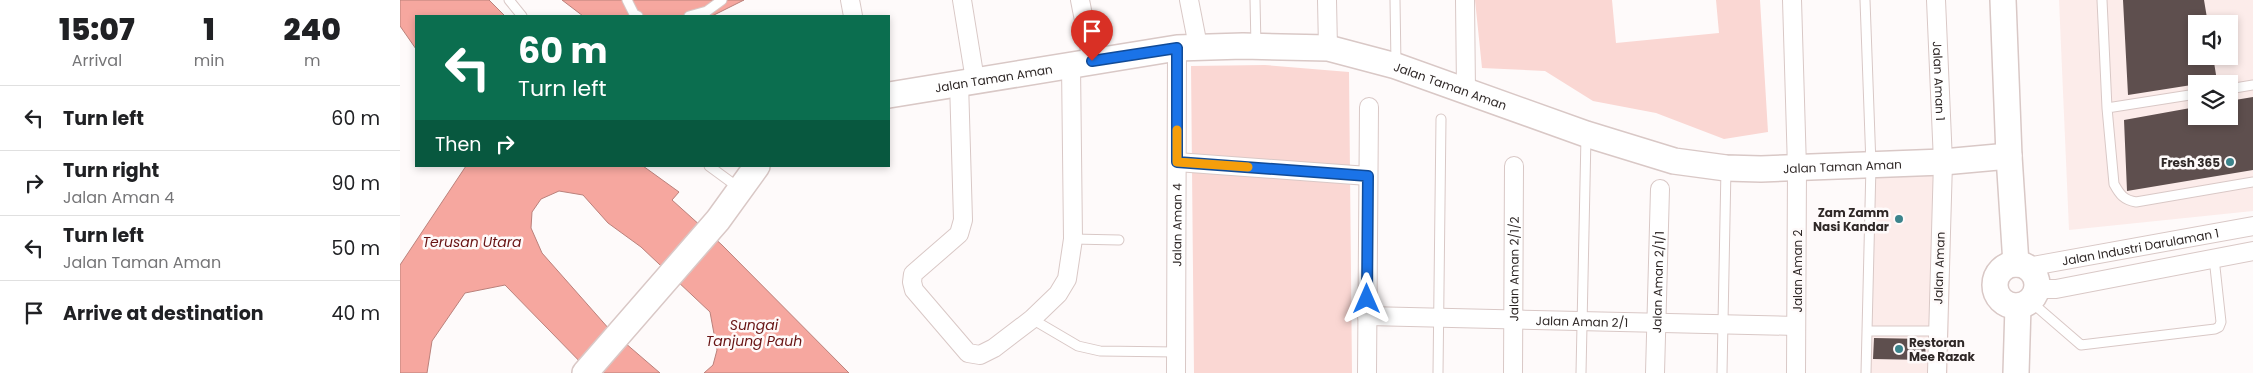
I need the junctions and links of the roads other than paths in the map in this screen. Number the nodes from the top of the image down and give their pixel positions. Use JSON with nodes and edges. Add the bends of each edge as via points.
{"nodes":[{"id":1,"x":509,"y":0,"type":"edge"},
{"id":2,"x":628,"y":0,"type":"edge"},
{"id":3,"x":722,"y":0,"type":"edge"},
{"id":4,"x":850,"y":0,"type":"edge"},
{"id":5,"x":962,"y":0,"type":"edge"},
{"id":6,"x":1080,"y":0,"type":"edge"},
{"id":7,"x":1189,"y":0,"type":"edge"},
{"id":8,"x":1255,"y":0,"type":"edge"},
{"id":9,"x":1327,"y":0,"type":"edge"},
{"id":10,"x":1395,"y":0,"type":"edge"},
{"id":11,"x":1465,"y":0,"type":"edge"},
{"id":12,"x":1792,"y":0,"type":"edge"},
{"id":13,"x":1864,"y":0,"type":"edge"},
{"id":14,"x":1936,"y":0,"type":"edge"},
{"id":15,"x":2003,"y":0,"type":"edge"},
{"id":16,"x":2102,"y":0,"type":"edge"},
{"id":17,"x":707,"y":14,"type":"edge"},
{"id":18,"x":521,"y":15,"type":"edge"},
{"id":19,"x":636,"y":15,"type":"edge"},
{"id":20,"x":853,"y":15,"type":"edge"},
{"id":21,"x":1256,"y":46,"type":"junction"},
{"id":22,"x":1188,"y":47,"type":"junction"},
{"id":23,"x":1328,"y":48,"type":"junction"},
{"id":24,"x":1082,"y":63,"type":"junction"},
{"id":25,"x":1396,"y":66,"type":"junction"},
{"id":26,"x":967,"y":81,"type":"junction"},
{"id":27,"x":2253,"y":85,"type":"edge"},
{"id":28,"x":2238,"y":88,"type":"edge"},
{"id":29,"x":1466,"y":90,"type":"junction"},
{"id":30,"x":890,"y":95,"type":"edge"},
{"id":31,"x":2188,"y":95,"type":"edge"},
{"id":32,"x":1368,"y":107,"type":"dead end"},
{"id":33,"x":2107,"y":108,"type":"junction"},
{"id":34,"x":1441,"y":119,"type":"dead end"},
{"id":35,"x":1586,"y":134,"type":"junction"},
{"id":36,"x":2009,"y":156,"type":"junction"},
{"id":37,"x":1177,"y":162,"type":"junction"},
{"id":38,"x":1943,"y":162,"type":"junction"},
{"id":39,"x":1871,"y":165,"type":"junction"},
{"id":40,"x":1514,"y":166,"type":"dead end"},
{"id":41,"x":710,"y":167,"type":"edge"},
{"id":42,"x":755,"y":167,"type":"edge"},
{"id":43,"x":1726,"y":168,"type":"junction"},
{"id":44,"x":1797,"y":168,"type":"junction"},
{"id":45,"x":1368,"y":176,"type":"junction"},
{"id":46,"x":2253,"y":182,"type":"edge"},
{"id":47,"x":739,"y":188,"type":"junction"},
{"id":48,"x":1660,"y":190,"type":"dead end"},
{"id":49,"x":2253,"y":226,"type":"edge"},
{"id":50,"x":1073,"y":239,"type":"junction"},
{"id":51,"x":1119,"y":240,"type":"dead end"},
{"id":52,"x":2253,"y":251,"type":"edge"},
{"id":53,"x":2214,"y":258,"type":"junction"},
{"id":54,"x":2025,"y":285,"type":"junction"},
{"id":55,"x":1367,"y":316,"type":"junction"},
{"id":56,"x":1438,"y":318,"type":"junction"},
{"id":57,"x":1032,"y":319,"type":"junction"},
{"id":58,"x":1514,"y":319,"type":"junction"},
{"id":59,"x":1582,"y":321,"type":"junction"},
{"id":60,"x":1656,"y":323,"type":"junction"},
{"id":61,"x":1723,"y":324,"type":"junction"},
{"id":62,"x":1796,"y":326,"type":"junction"},
{"id":63,"x":1867,"y":331,"type":"junction"},
{"id":64,"x":1938,"y":331,"type":"junction"},
{"id":65,"x":1176,"y":352,"type":"junction"},
{"id":66,"x":585,"y":373,"type":"edge"},
{"id":67,"x":1176,"y":373,"type":"edge"},
{"id":68,"x":1367,"y":373,"type":"edge"},
{"id":69,"x":1438,"y":373,"type":"edge"},
{"id":70,"x":1513,"y":373,"type":"edge"},
{"id":71,"x":1581,"y":373,"type":"edge"},
{"id":72,"x":1655,"y":373,"type":"edge"},
{"id":73,"x":1722,"y":373,"type":"edge"},
{"id":74,"x":1796,"y":373,"type":"edge"},
{"id":75,"x":1866,"y":373,"type":"edge"},
{"id":76,"x":1937,"y":373,"type":"edge"},
{"id":77,"x":2016,"y":373,"type":"edge"}],
"edges":[{"from":1,"to":18,"type":"lane"},
{"from":2,"to":19,"type":"lane"},
{"from":3,"to":17,"type":"lane"},
{"from":4,"to":20,"type":"street"},
{"from":5,"to":26,"type":"street"},
{"from":6,"to":24,"type":"street"},
{"from":7,"to":22,"type":"street","name":"Jalan Aman 4"},
{"from":8,"to":21,"type":"lane"},
{"from":9,"to":23,"type":"street"},
{"from":10,"to":25,"type":"lane"},
{"from":11,"to":29,"type":"street"},
{"from":12,"to":44,"type":"street","name":"Jalan Aman 2"},
{"from":13,"to":39,"type":"lane"},
{"from":14,"to":38,"type":"street","name":"Jalan Aman 1"},
{"from":15,"to":36,"type":"street"},
{"from":16,"to":33,"type":"lane"},
{"from":21,"to":22,"type":"street","name":"Jalan Taman Aman"},
{"from":21,"to":23,"type":"street","name":"Jalan Taman Aman"},
{"from":22,"to":24,"type":"street","name":"Jalan Taman Aman"},
{"from":22,"to":37,"type":"street","name":"Jalan Aman 4"},
{"from":23,"to":25,"type":"street","name":"Jalan Taman Aman"},
{"from":24,"to":26,"type":"street","name":"Jalan Taman Aman"},
{"from":24,"to":50,"type":"street"},
{"from":25,"to":29,"type":"street","name":"Jalan Taman Aman"},
{"from":26,"to":30,"type":"street","name":"Jalan Taman Aman"},
{"from":26,"to":57,"type":"street","via":[[963,220],[959,234],[914,274],[914,290],[968,354],[980,354],[994,348]]},
{"from":27,"to":28,"type":"lane"},
{"from":29,"to":35,"type":"street","name":"Jalan Taman Aman"},
{"from":31,"to":33,"type":"lane"},
{"from":32,"to":45,"type":"street"},
{"from":33,"to":46,"type":"lane","via":[[2114,184],[2127,200],[2136,202]]},
{"from":34,"to":56,"type":"lane"},
{"from":35,"to":43,"type":"street","name":"Jalan Taman Aman","via":[[1674,161]]},
{"from":35,"to":59,"type":"lane"},
{"from":36,"to":38,"type":"street","name":"Jalan Taman Aman"},
{"from":36,"to":54,"type":"street"},
{"from":37,"to":45,"type":"street"},
{"from":37,"to":65,"type":"street","name":"Jalan Aman 4"},
{"from":38,"to":39,"type":"street","name":"Jalan Taman Aman"},
{"from":38,"to":64,"type":"street","name":"Jalan Aman"},
{"from":39,"to":44,"type":"street","name":"Jalan Taman Aman"},
{"from":39,"to":63,"type":"lane"},
{"from":40,"to":58,"type":"street","name":"Jalan Aman 2/1/2"},
{"from":41,"to":47,"type":"lane"},
{"from":42,"to":47,"type":"street"},
{"from":43,"to":44,"type":"street","name":"Jalan Taman Aman"},
{"from":43,"to":61,"type":"lane"},
{"from":44,"to":62,"type":"street","name":"Jalan Aman 2"},
{"from":45,"to":55,"type":"street"},
{"from":47,"to":66,"type":"street","via":[[718,220]]},
{"from":48,"to":60,"type":"street","name":"Jalan Aman 2/1/1"},
{"from":49,"to":54,"type":"street","name":"Jalan Industri Darulaman 1"},
{"from":50,"to":51,"type":"lane"},
{"from":50,"to":57,"type":"street","via":[[1067,279],[1058,294]]},
{"from":52,"to":53,"type":"street","name":"Jalan Industri Darulaman 1"},
{"from":53,"to":54,"type":"street","name":"Jalan Industri Darulaman 1","via":[[2056,289]]},
{"from":53,"to":54,"type":"lane","via":[[2221,322],[2214,329],[2081,345]]},
{"from":54,"to":77,"type":"street"},
{"from":55,"to":56,"type":"street","name":"Jalan Aman 2/1"},
{"from":55,"to":68,"type":"street"},
{"from":56,"to":58,"type":"street","name":"Jalan Aman 2/1"},
{"from":56,"to":69,"type":"lane"},
{"from":57,"to":65,"type":"lane","via":[[1078,346],[1100,351]]},
{"from":58,"to":59,"type":"street","name":"Jalan Aman 2/1"},
{"from":58,"to":70,"type":"street","name":"Jalan Aman 2/1/2"},
{"from":59,"to":60,"type":"street","name":"Jalan Aman 2/1"},
{"from":59,"to":71,"type":"lane"},
{"from":60,"to":61,"type":"street","name":"Jalan Aman 2/1"},
{"from":60,"to":72,"type":"street","name":"Jalan Aman 2/1/1"},
{"from":61,"to":62,"type":"street","name":"Jalan Aman 2/1"},
{"from":61,"to":73,"type":"lane"},
{"from":62,"to":74,"type":"street","name":"Jalan Aman 2"},
{"from":63,"to":64,"type":"lane"},
{"from":63,"to":75,"type":"lane"},
{"from":64,"to":76,"type":"street","name":"Jalan Aman"},
{"from":65,"to":67,"type":"street","name":"Jalan Aman 4"}]}
